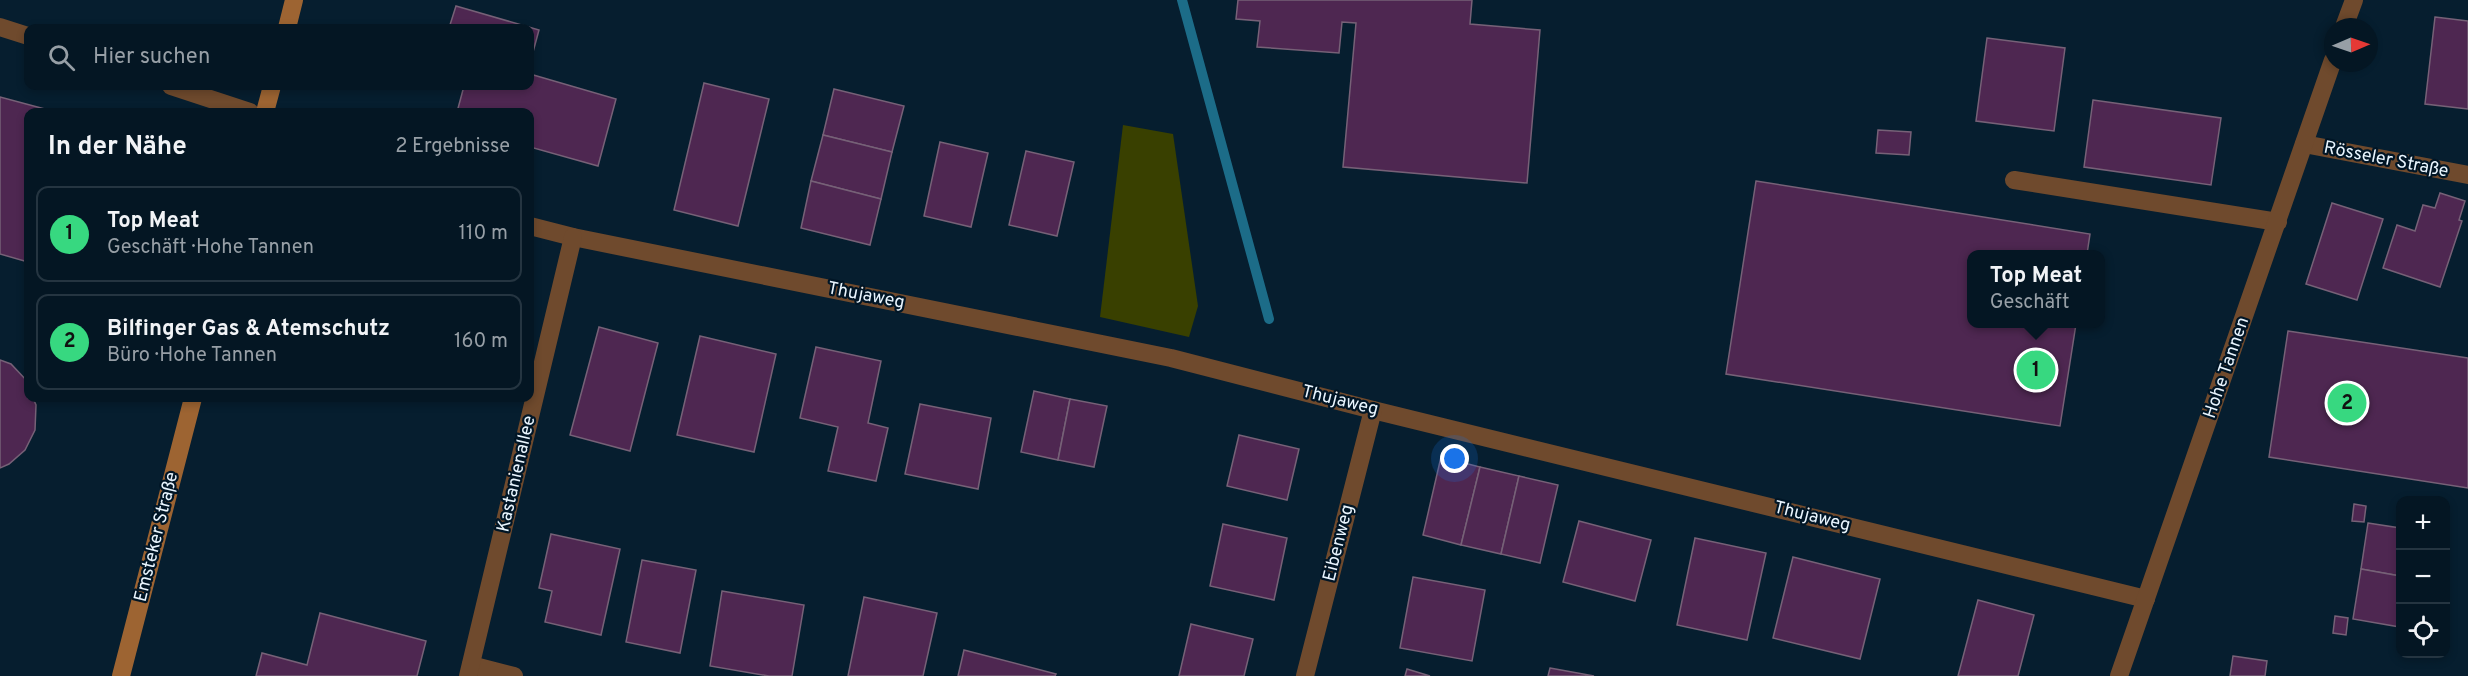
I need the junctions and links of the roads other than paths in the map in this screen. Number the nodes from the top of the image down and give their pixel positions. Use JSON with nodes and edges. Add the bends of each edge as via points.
{"nodes":[{"id":1,"x":294,"y":0,"type":"edge"},
{"id":2,"x":2354,"y":0,"type":"edge"},
{"id":3,"x":2347,"y":18,"type":"edge"},
{"id":4,"x":288,"y":24,"type":"edge"},
{"id":5,"x":0,"y":27,"type":"edge"},
{"id":6,"x":24,"y":35,"type":"edge"},
{"id":7,"x":2329,"y":72,"type":"edge"},
{"id":8,"x":183,"y":90,"type":"edge"},
{"id":9,"x":271,"y":90,"type":"edge"},
{"id":10,"x":238,"y":108,"type":"edge"},
{"id":11,"x":266,"y":108,"type":"edge"},
{"id":12,"x":2304,"y":144,"type":"junction"},
{"id":13,"x":2468,"y":175,"type":"edge"},
{"id":14,"x":2014,"y":180,"type":"dead end"},
{"id":15,"x":2278,"y":222,"type":"junction"},
{"id":16,"x":534,"y":227,"type":"edge"},
{"id":17,"x":573,"y":237,"type":"junction"},
{"id":18,"x":534,"y":401,"type":"edge"},
{"id":19,"x":192,"y":402,"type":"edge"},
{"id":20,"x":534,"y":402,"type":"edge"},
{"id":21,"x":1373,"y":410,"type":"junction"},
{"id":22,"x":2146,"y":599,"type":"junction"},
{"id":23,"x":470,"y":671,"type":"edge"},
{"id":24,"x":122,"y":676,"type":"edge"},
{"id":25,"x":514,"y":676,"type":"edge"},
{"id":26,"x":1305,"y":676,"type":"edge"},
{"id":27,"x":2120,"y":676,"type":"edge"}],
"edges":[{"from":1,"to":4,"type":"street"},
{"from":2,"to":3,"type":"street"},
{"from":5,"to":6,"type":"street"},
{"from":7,"to":12,"type":"street","name":"Hohe Tannen"},
{"from":8,"to":10,"type":"street"},
{"from":9,"to":11,"type":"street"},
{"from":12,"to":13,"type":"street","name":"Rösseler Straße"},
{"from":12,"to":15,"type":"street","name":"Hohe Tannen"},
{"from":14,"to":15,"type":"street"},
{"from":15,"to":22,"type":"street","name":"Hohe Tannen"},
{"from":16,"to":17,"type":"street","name":"Thujaweg"},
{"from":17,"to":18,"type":"street","name":"Kastanienallee"},
{"from":17,"to":21,"type":"street","name":"Thujaweg","via":[[1172,358]]},
{"from":19,"to":24,"type":"street","name":"Emsteker Straße"},
{"from":20,"to":23,"type":"street","name":"Kastanienallee"},
{"from":21,"to":22,"type":"street","name":"Thujaweg"},
{"from":21,"to":26,"type":"street","name":"Eibenweg"},
{"from":22,"to":27,"type":"street","name":"Hohe Tannen"},
{"from":23,"to":25,"type":"street"}]}
